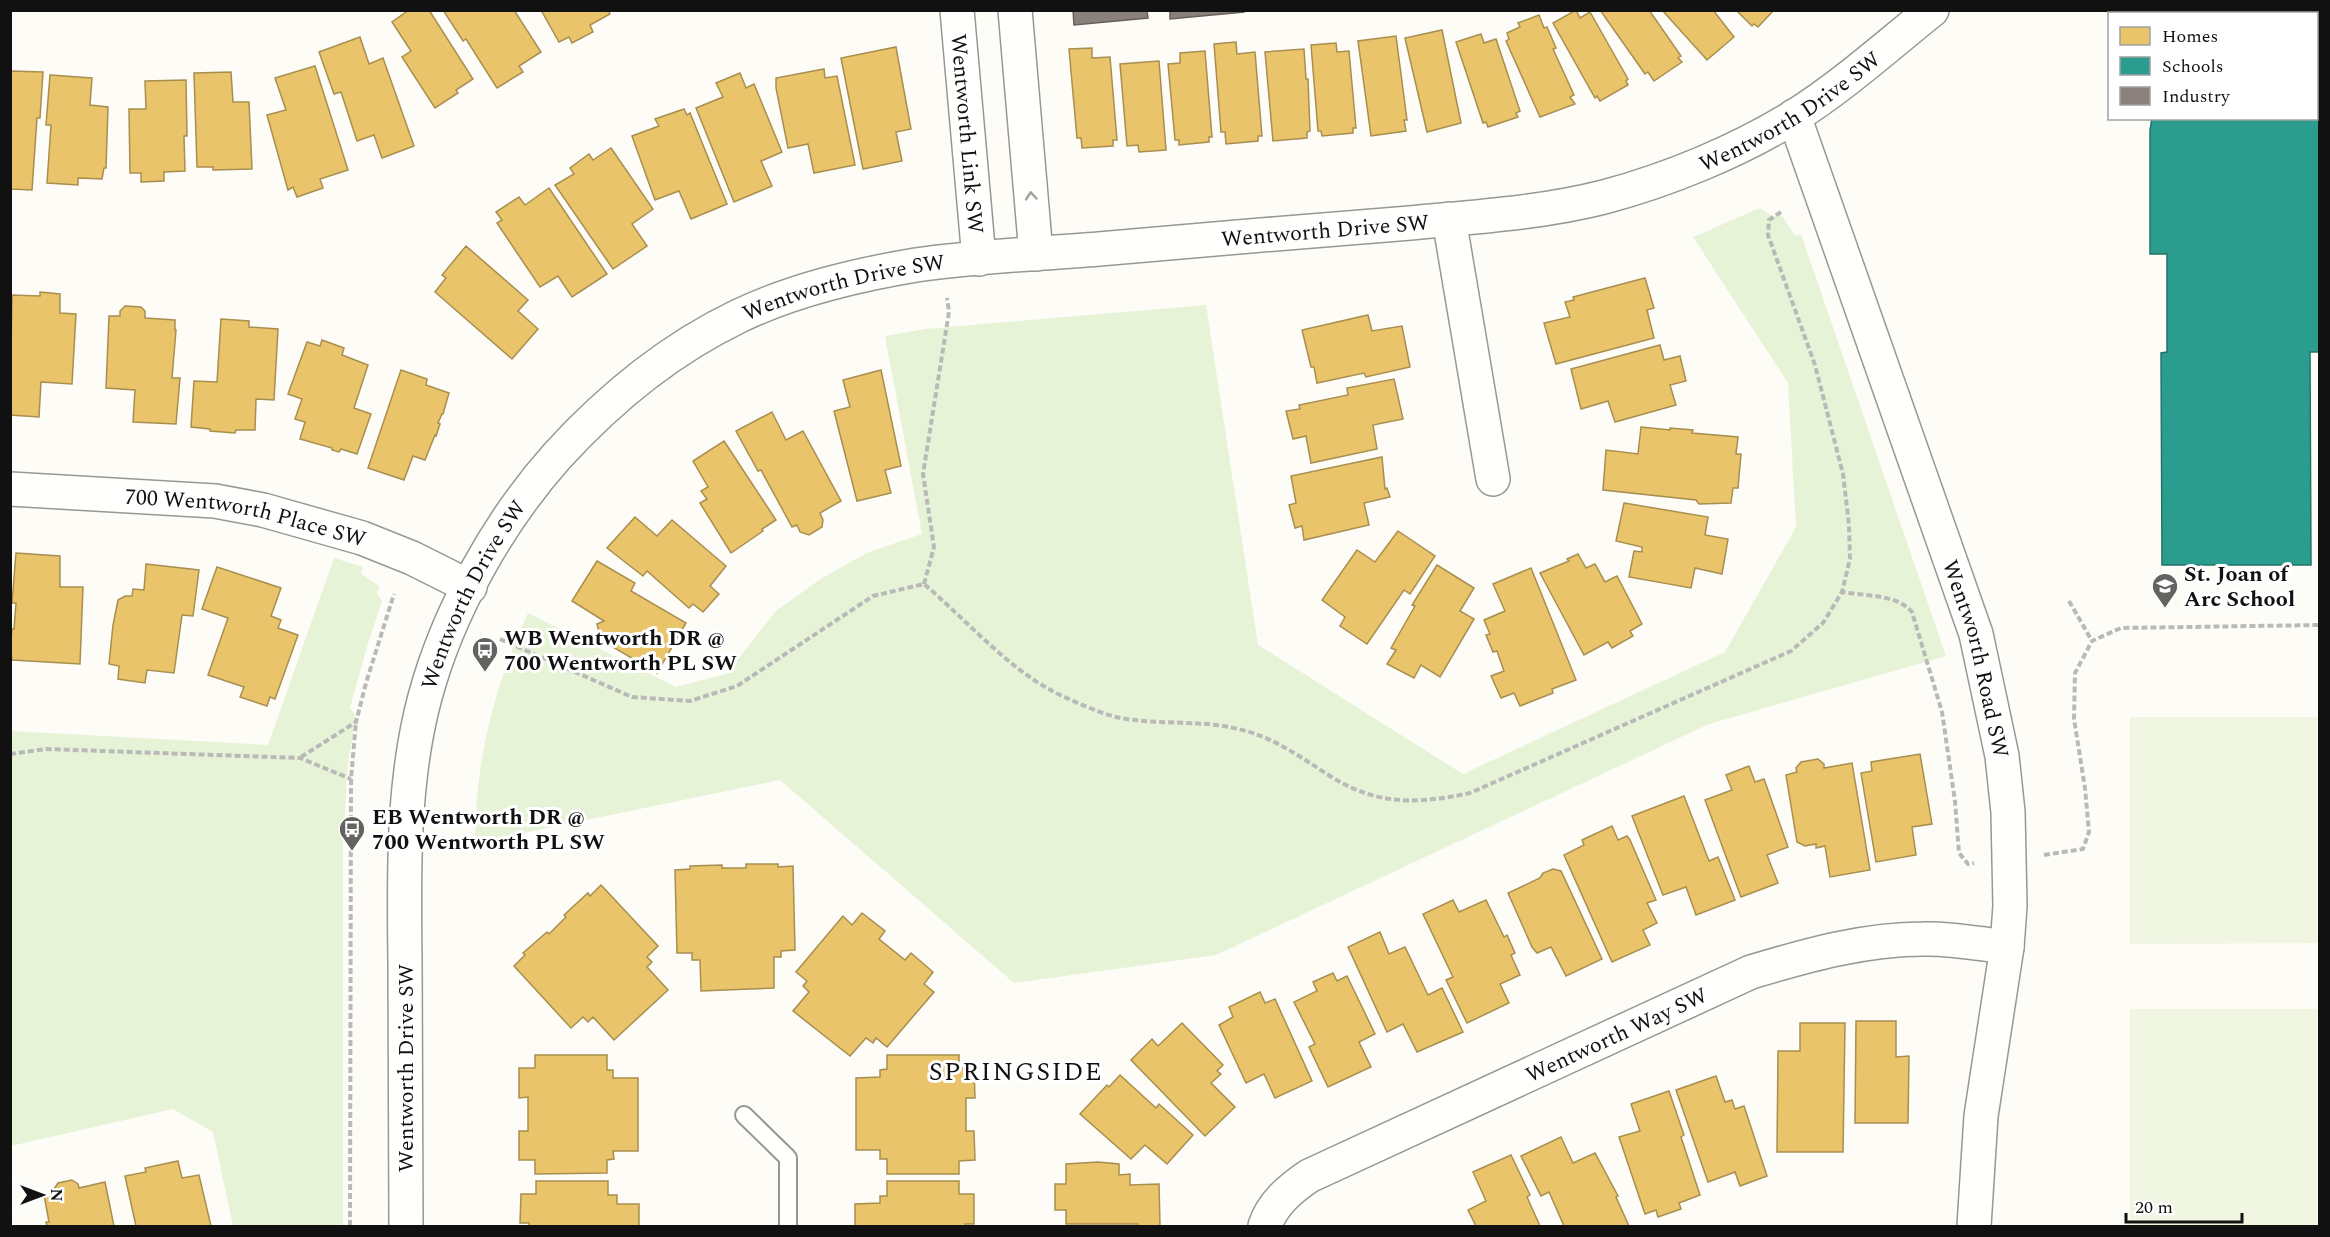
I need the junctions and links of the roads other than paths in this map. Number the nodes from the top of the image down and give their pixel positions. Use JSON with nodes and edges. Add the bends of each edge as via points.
{"nodes":[{"id":1,"x":957,"y":10,"type":"edge"},
{"id":2,"x":1015,"y":10,"type":"edge"},
{"id":3,"x":1932,"y":10,"type":"edge"},
{"id":4,"x":1794,"y":116,"type":"junction"},
{"id":5,"x":1449,"y":219,"type":"junction"},
{"id":6,"x":1036,"y":254,"type":"junction"},
{"id":7,"x":979,"y":259,"type":"junction"},
{"id":8,"x":1493,"y":479,"type":"dead end"},
{"id":9,"x":10,"y":489,"type":"edge"},
{"id":10,"x":470,"y":587,"type":"junction"},
{"id":11,"x":2007,"y":947,"type":"junction"},
{"id":12,"x":744,"y":1115,"type":"dead end"},
{"id":13,"x":406,"y":1227,"type":"edge"},
{"id":14,"x":788,"y":1227,"type":"edge"},
{"id":15,"x":1265,"y":1227,"type":"edge"},
{"id":16,"x":1974,"y":1227,"type":"edge"}],
"edges":[{"from":1,"to":7,"type":"street","name":"Wentworth Link SW"},
{"from":6,"to":2,"type":"street","one_way":true},
{"from":3,"to":4,"type":"street","name":"Wentworth Drive SW","via":[[1846,80]]},
{"from":4,"to":5,"type":"street","name":"Wentworth Drive SW","via":[[1712,158],[1605,197]]},
{"from":4,"to":11,"type":"street","name":"Wentworth Road SW","via":[[1976,634],[1999,738],[2008,812],[2011,859]]},
{"from":5,"to":6,"type":"street","name":"Wentworth Drive SW"},
{"from":5,"to":8,"type":"street"},
{"from":6,"to":7,"type":"street","name":"Wentworth Drive SW"},
{"from":7,"to":10,"type":"street","name":"Wentworth Drive SW","via":[[871,274],[813,289],[737,317],[680,350],[592,417],[539,477],[491,546]]},
{"from":9,"to":10,"type":"street","name":"700 Wentworth Place SW","via":[[215,501],[263,510],[362,538]]},
{"from":10,"to":13,"type":"street","name":"Wentworth Drive SW","via":[[425,698],[408,806]]},
{"from":11,"to":15,"type":"street","name":"Wentworth Way SW","via":[[1925,939],[1878,942],[1828,950],[1751,972],[1309,1176],[1288,1191]]},
{"from":11,"to":16,"type":"street","name":"Wentworth Road SW","via":[[1981,1116]]},
{"from":12,"to":14,"type":"lane","via":[[788,1158]]}]}
